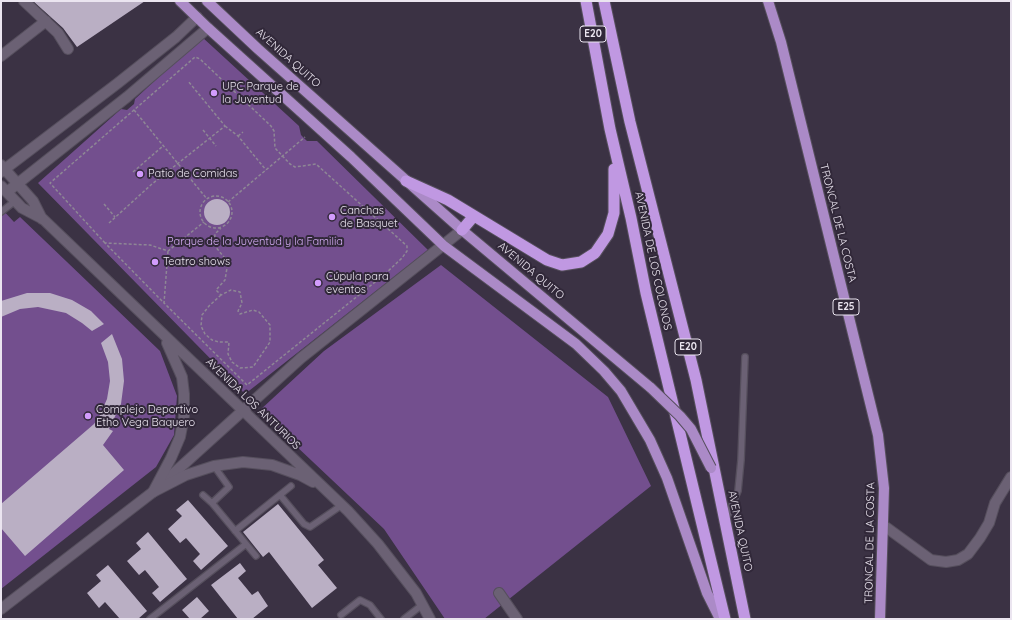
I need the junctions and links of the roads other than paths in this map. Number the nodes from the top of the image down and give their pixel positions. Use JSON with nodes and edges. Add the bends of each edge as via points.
{"nodes":[{"id":1,"x":24,"y":1,"type":"edge"},
{"id":2,"x":180,"y":1,"type":"edge"},
{"id":3,"x":207,"y":1,"type":"edge"},
{"id":4,"x":586,"y":1,"type":"edge"},
{"id":5,"x":604,"y":1,"type":"edge"},
{"id":6,"x":768,"y":1,"type":"edge"},
{"id":7,"x":197,"y":17,"type":"junction"},
{"id":8,"x":46,"y":21,"type":"junction"},
{"id":9,"x":208,"y":28,"type":"junction"},
{"id":10,"x":68,"y":49,"type":"dead end"},
{"id":11,"x":1,"y":56,"type":"edge"},
{"id":12,"x":118,"y":83,"type":"junction"},
{"id":13,"x":127,"y":97,"type":"junction"},
{"id":14,"x":68,"y":121,"type":"junction"},
{"id":15,"x":610,"y":129,"type":"junction"},
{"id":16,"x":79,"y":135,"type":"junction"},
{"id":17,"x":2,"y":169,"type":"edge"},
{"id":18,"x":406,"y":181,"type":"junction"},
{"id":19,"x":18,"y":184,"type":"junction"},
{"id":20,"x":4,"y":189,"type":"edge"},
{"id":21,"x":15,"y":201,"type":"junction"},
{"id":22,"x":1,"y":212,"type":"edge"},
{"id":23,"x":473,"y":217,"type":"junction"},
{"id":24,"x":42,"y":219,"type":"junction"},
{"id":25,"x":462,"y":230,"type":"junction"},
{"id":26,"x":444,"y":246,"type":"junction"},
{"id":27,"x":162,"y":333,"type":"junction"},
{"id":28,"x":745,"y":357,"type":"dead end"},
{"id":29,"x":242,"y":410,"type":"junction"},
{"id":30,"x":214,"y":466,"type":"junction"},
{"id":31,"x":1011,"y":478,"type":"edge"},
{"id":32,"x":291,"y":486,"type":"dead end"},
{"id":33,"x":328,"y":491,"type":"junction"},
{"id":34,"x":153,"y":492,"type":"junction"},
{"id":35,"x":203,"y":495,"type":"dead end"},
{"id":36,"x":280,"y":495,"type":"junction"},
{"id":37,"x":212,"y":503,"type":"junction"},
{"id":38,"x":342,"y":505,"type":"junction"},
{"id":39,"x":724,"y":516,"type":"junction"},
{"id":40,"x":883,"y":525,"type":"junction"},
{"id":41,"x":235,"y":532,"type":"junction"},
{"id":42,"x":246,"y":544,"type":"junction"},
{"id":43,"x":256,"y":556,"type":"dead end"},
{"id":44,"x":499,"y":593,"type":"dead end"},
{"id":45,"x":422,"y":604,"type":"junction"},
{"id":46,"x":1,"y":610,"type":"edge"},
{"id":47,"x":341,"y":615,"type":"dead end"},
{"id":48,"x":377,"y":618,"type":"edge"},
{"id":49,"x":150,"y":619,"type":"edge"},
{"id":50,"x":404,"y":619,"type":"edge"},
{"id":51,"x":430,"y":619,"type":"edge"},
{"id":52,"x":517,"y":619,"type":"edge"},
{"id":53,"x":720,"y":619,"type":"edge"},
{"id":54,"x":725,"y":619,"type":"edge"},
{"id":55,"x":745,"y":619,"type":"edge"},
{"id":56,"x":880,"y":619,"type":"edge"}],
"edges":[{"from":1,"to":8,"type":"street"},
{"from":2,"to":7,"type":"main road"},
{"from":3,"to":18,"type":"main road","name":"AVENIDA QUITO"},
{"from":4,"to":15,"type":"highway","name":"AVENIDA DE LOS COLONOS","number":"E20"},
{"from":5,"to":39,"type":"highway","name":"AVENIDA DE LOS COLONOS","number":"E20","via":[[632,130],[696,380]]},
{"from":6,"to":40,"type":"main road","name":"TRONCAL DE LA COSTA","number":"E25","via":[[781,42],[878,435],[884,488]]},
{"from":7,"to":9,"type":"main road"},
{"from":7,"to":12,"type":"street"},
{"from":8,"to":10,"type":"street"},
{"from":8,"to":11,"type":"street"},
{"from":9,"to":13,"type":"street"},
{"from":9,"to":26,"type":"main road","via":[[351,157]]},
{"from":12,"to":13,"type":"street"},
{"from":12,"to":14,"type":"street"},
{"from":13,"to":16,"type":"street"},
{"from":14,"to":16,"type":"street"},
{"from":14,"to":17,"type":"street"},
{"from":15,"to":23,"type":"highway","via":[[615,179],[614,213],[608,234],[595,253],[580,262],[562,265],[547,260]]},
{"from":15,"to":54,"type":"highway","name":"AVENIDA DE LOS COLONOS","number":"E20","via":[[646,293]]},
{"from":16,"to":19,"type":"street"},
{"from":17,"to":19,"type":"street","name":"AVENIDA LOS ANTURIOS"},
{"from":18,"to":23,"type":"highway","via":[[448,200]]},
{"from":18,"to":25,"type":"main road","name":"AVENIDA QUITO"},
{"from":19,"to":20,"type":"street"},
{"from":19,"to":24,"type":"street","name":"AVENIDA LOS ANTURIOS","via":[[33,201]]},
{"from":20,"to":21,"type":"street","name":"AVENIDA LOS ANTURIOS"},
{"from":21,"to":22,"type":"lane"},
{"from":21,"to":24,"type":"street","name":"AVENIDA LOS ANTURIOS"},
{"from":23,"to":25,"type":"highway"},
{"from":24,"to":27,"type":"street","name":"AVENIDA LOS ANTURIOS"},
{"from":25,"to":26,"type":"street"},
{"from":25,"to":39,"type":"main road","name":"AVENIDA QUITO","bridge":true,"via":[[651,388],[680,416],[691,429],[711,468]]},
{"from":26,"to":29,"type":"street","via":[[301,358]]},
{"from":26,"to":53,"type":"main road","via":[[576,344],[621,392],[650,440],[667,478],[706,592]]},
{"from":27,"to":29,"type":"street","name":"AVENIDA LOS ANTURIOS"},
{"from":27,"to":34,"type":"street","via":[[176,358],[182,377],[184,416],[180,437]]},
{"from":28,"to":39,"type":"lane","via":[[739,483],[733,506]]},
{"from":29,"to":33,"type":"street","name":"AVENIDA LOS ANTURIOS"},
{"from":29,"to":34,"type":"street"},
{"from":30,"to":33,"type":"street","via":[[243,462],[272,465],[300,475]]},
{"from":30,"to":34,"type":"street","via":[[186,475]]},
{"from":30,"to":37,"type":"lane","via":[[229,487]]},
{"from":31,"to":40,"type":"street","via":[[995,503],[989,524],[980,538],[968,554],[958,560],[931,560]]},
{"from":32,"to":36,"type":"lane"},
{"from":33,"to":38,"type":"street","name":"AVENIDA LOS ANTURIOS"},
{"from":34,"to":46,"type":"street"},
{"from":35,"to":37,"type":"lane"},
{"from":36,"to":38,"type":"lane","via":[[304,524],[310,527]]},
{"from":36,"to":41,"type":"lane"},
{"from":37,"to":41,"type":"lane"},
{"from":38,"to":45,"type":"street","name":"AVENIDA LOS ANTURIOS","via":[[378,544]]},
{"from":39,"to":55,"type":"highway","name":"AVENIDA QUITO","number":"E20"},
{"from":40,"to":56,"type":"main road","name":"TRONCAL DE LA COSTA","number":"E25"},
{"from":41,"to":42,"type":"lane"},
{"from":42,"to":43,"type":"lane"},
{"from":42,"to":49,"type":"lane"},
{"from":44,"to":52,"type":"street"},
{"from":45,"to":50,"type":"lane"},
{"from":45,"to":51,"type":"street","name":"AVENIDA LOS ANTURIOS"},
{"from":47,"to":48,"type":"lane","via":[[360,600],[370,604]]}]}
